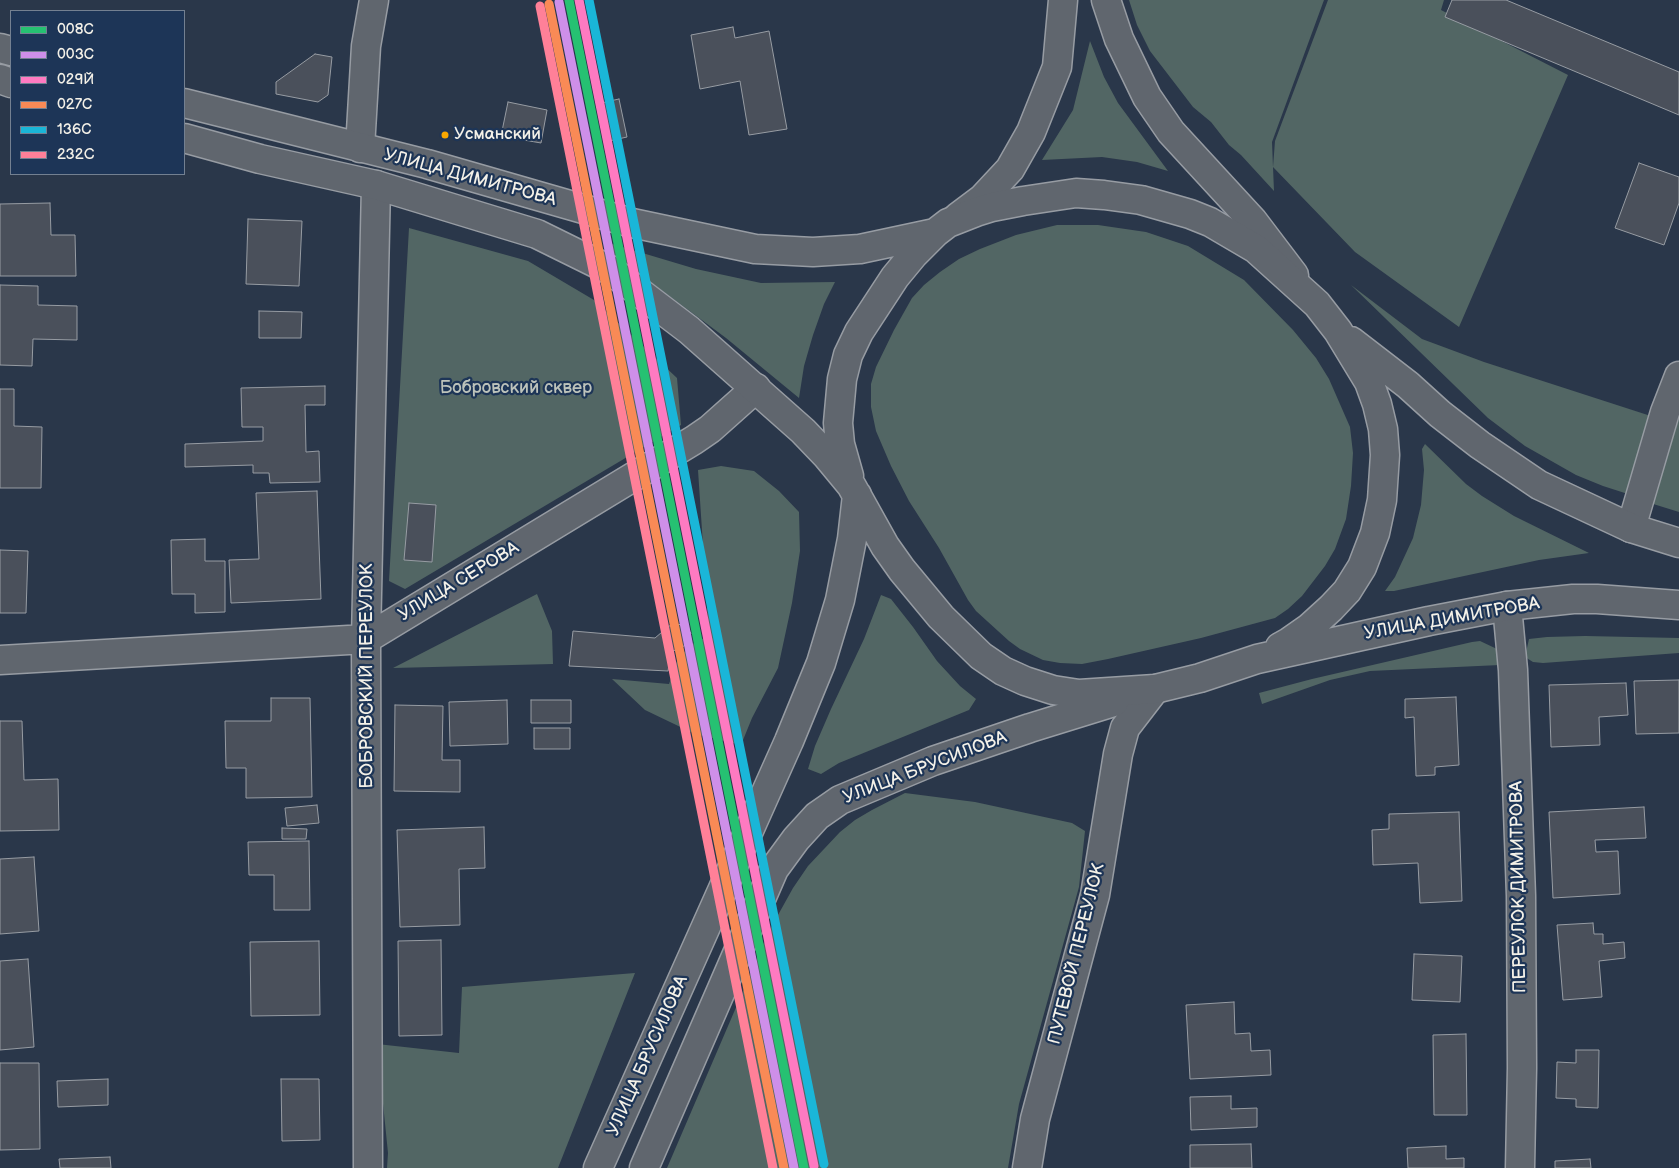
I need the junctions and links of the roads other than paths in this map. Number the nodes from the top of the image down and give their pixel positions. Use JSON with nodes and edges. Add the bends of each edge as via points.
{"nodes":[{"id":1,"x":374,"y":0,"type":"edge"},
{"id":2,"x":1062,"y":0,"type":"edge"},
{"id":3,"x":1106,"y":0,"type":"edge"},
{"id":4,"x":185,"y":103,"type":"edge"},
{"id":5,"x":185,"y":138,"type":"edge"},
{"id":6,"x":360,"y":148,"type":"junction"},
{"id":7,"x":376,"y":185,"type":"junction"},
{"id":8,"x":942,"y":228,"type":"junction"},
{"id":9,"x":1308,"y":294,"type":"junction"},
{"id":10,"x":1338,"y":331,"type":"junction"},
{"id":11,"x":1679,"y":376,"type":"edge"},
{"id":12,"x":756,"y":388,"type":"junction"},
{"id":13,"x":854,"y":490,"type":"junction"},
{"id":14,"x":1631,"y":528,"type":"junction"},
{"id":15,"x":1679,"y":544,"type":"edge"},
{"id":16,"x":1679,"y":605,"type":"edge"},
{"id":17,"x":1508,"y":606,"type":"junction"},
{"id":18,"x":366,"y":639,"type":"junction"},
{"id":19,"x":1258,"y":659,"type":"junction"},
{"id":20,"x":0,"y":660,"type":"edge"},
{"id":21,"x":1155,"y":689,"type":"junction"},
{"id":22,"x":368,"y":1168,"type":"edge"},
{"id":23,"x":598,"y":1168,"type":"edge"},
{"id":24,"x":644,"y":1168,"type":"edge"},
{"id":25,"x":1027,"y":1168,"type":"edge"},
{"id":26,"x":1520,"y":1168,"type":"edge"}],
"edges":[{"from":1,"to":6,"type":"main road","via":[[366,46]]},
{"from":2,"to":8,"type":"main road","via":[[1057,67],[1032,132],[997,184]]},
{"from":3,"to":9,"type":"main road","via":[[1119,39],[1147,97],[1171,132],[1254,221]]},
{"from":4,"to":6,"type":"main road","name":"УЛИЦА ДИМИТРОВА"},
{"from":5,"to":7,"type":"main road","name":"УЛИЦА ДИМИТРОВА"},
{"from":6,"to":8,"type":"main road","name":"УЛИЦА ДИМИТРОВА","via":[[632,223],[755,249],[813,252],[860,249]]},
{"from":7,"to":12,"type":"main road","name":"УЛИЦА ДИМИТРОВА","via":[[537,234],[610,270],[689,330]]},
{"from":7,"to":18,"type":"main road","name":"БОБРОВСКИЙ ПЕРЕУЛОК"},
{"from":8,"to":9,"type":"main road","name":"УЛИЦА ДИМИТРОВА","via":[[992,207],[1048,196],[1076,193],[1141,200],[1190,214],[1233,234],[1256,249]]},
{"from":8,"to":13,"type":"main road","name":"УЛИЦА ДИМИТРОВА","via":[[895,277],[848,354],[838,423],[840,444]]},
{"from":9,"to":10,"type":"main road","name":"УЛИЦА ДИМИТРОВА"},
{"from":10,"to":14,"type":"main road","name":"УЛИЦА ДИМИТРОВА","via":[[1480,445],[1539,485]]},
{"from":10,"to":19,"type":"main road","name":"УЛИЦА ДИМИТРОВА","via":[[1369,382],[1383,429],[1382,500],[1375,533],[1362,567],[1331,608],[1289,642]]},
{"from":11,"to":14,"type":"main road","via":[[1665,412]]},
{"from":12,"to":13,"type":"main road","name":"УЛИЦА ДИМИТРОВА","via":[[803,431]]},
{"from":12,"to":18,"type":"main road","name":"УЛИЦА СЕРОВА","via":[[694,440]]},
{"from":13,"to":21,"type":"main road","name":"УЛИЦА ДИМИТРОВА","via":[[885,546],[918,590],[954,631],[993,664],[1025,681],[1079,694]]},
{"from":13,"to":23,"type":"main road","name":"УЛИЦА БРУСИЛОВА","via":[[852,539],[840,600],[821,663]]},
{"from":14,"to":15,"type":"main road","name":"УЛИЦА ДИМИТРОВА"},
{"from":16,"to":17,"type":"main road","name":"УЛИЦА ДИМИТРОВА","via":[[1573,599]]},
{"from":17,"to":19,"type":"main road","name":"УЛИЦА ДИМИТРОВА"},
{"from":17,"to":26,"type":"main road","name":"ПЕРЕУЛОК ДИМИТРОВА","via":[[1521,896]]},
{"from":18,"to":20,"type":"main road","name":"УЛИЦА СЕРОВА"},
{"from":18,"to":22,"type":"main road","name":"БОБРОВСКИЙ ПЕРЕУЛОК"},
{"from":19,"to":21,"type":"main road","name":"УЛИЦА ДИМИТРОВА"},
{"from":21,"to":24,"type":"main road","name":"УЛИЦА БРУСИЛОВА","via":[[933,761],[840,800],[816,816],[774,869]]},
{"from":21,"to":25,"type":"main road","name":"ПУТЕВОЙ ПЕРЕУЛОК","via":[[1125,728],[1118,754],[1096,895],[1035,1119]]}]}
